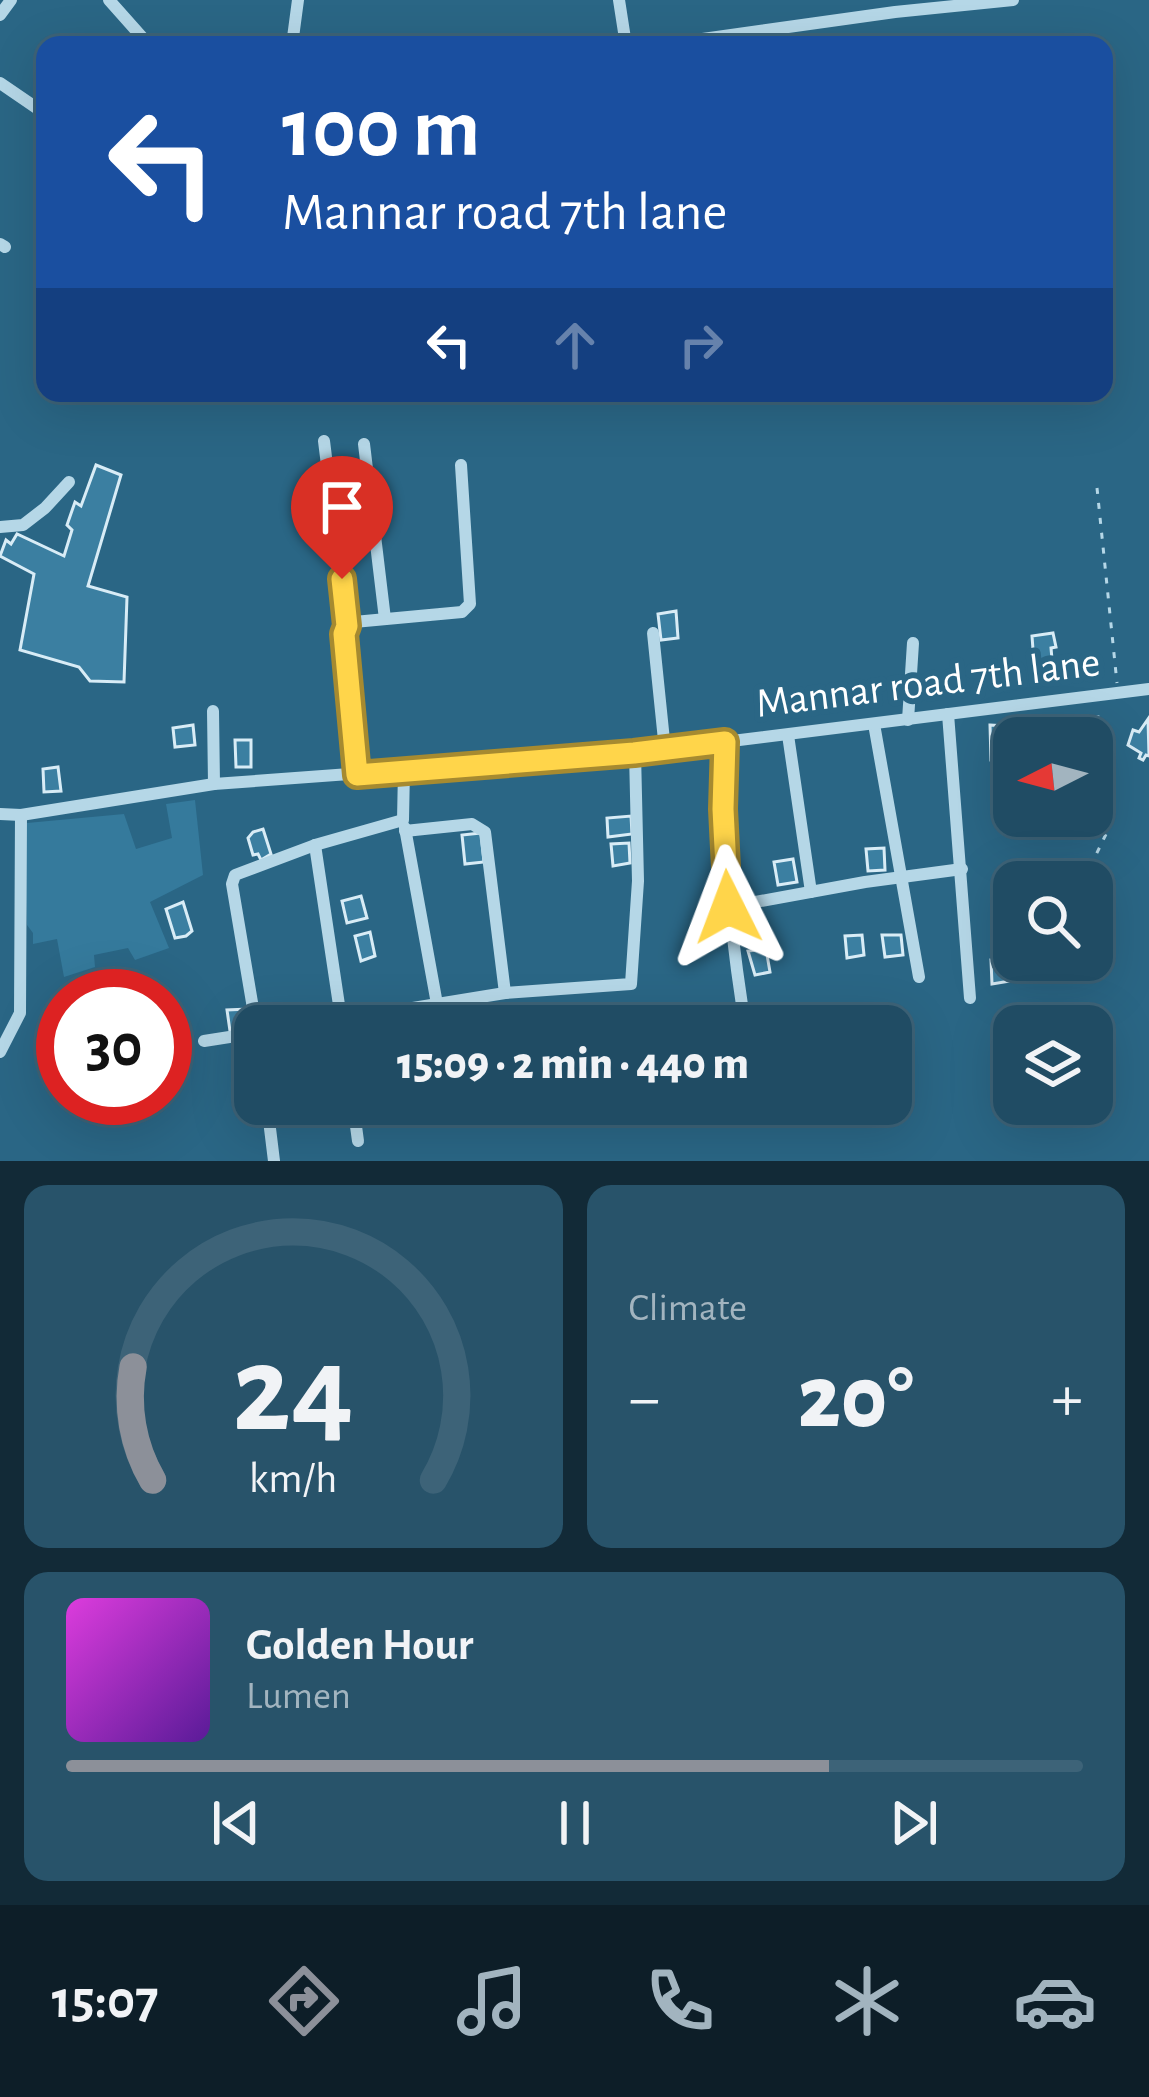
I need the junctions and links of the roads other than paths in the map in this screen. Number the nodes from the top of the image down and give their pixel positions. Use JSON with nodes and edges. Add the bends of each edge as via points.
{"nodes":[{"id":1,"x":11,"y":0,"type":"edge"},
{"id":2,"x":109,"y":0,"type":"edge"},
{"id":3,"x":298,"y":0,"type":"edge"},
{"id":4,"x":619,"y":0,"type":"edge"},
{"id":5,"x":1013,"y":0,"type":"edge"},
{"id":6,"x":976,"y":2,"type":"edge"},
{"id":7,"x":0,"y":15,"type":"edge"},
{"id":8,"x":141,"y":36,"type":"edge"},
{"id":9,"x":293,"y":36,"type":"edge"},
{"id":10,"x":625,"y":36,"type":"edge"},
{"id":11,"x":724,"y":36,"type":"edge"},
{"id":12,"x":0,"y":83,"type":"edge"},
{"id":13,"x":36,"y":108,"type":"edge"},
{"id":14,"x":324,"y":441,"type":"dead end"},
{"id":15,"x":364,"y":444,"type":"dead end"},
{"id":16,"x":460,"y":466,"type":"dead end"},
{"id":17,"x":69,"y":482,"type":"dead end"},
{"id":18,"x":0,"y":527,"type":"edge"},
{"id":19,"x":385,"y":619,"type":"junction"},
{"id":20,"x":347,"y":626,"type":"junction"},
{"id":21,"x":652,"y":633,"type":"dead end"},
{"id":22,"x":913,"y":644,"type":"dead end"},
{"id":23,"x":1149,"y":689,"type":"edge"},
{"id":24,"x":214,"y":711,"type":"dead end"},
{"id":25,"x":948,"y":714,"type":"junction"},
{"id":26,"x":908,"y":720,"type":"junction"},
{"id":27,"x":874,"y":724,"type":"junction"},
{"id":28,"x":788,"y":735,"type":"junction"},
{"id":29,"x":725,"y":742,"type":"junction"},
{"id":30,"x":665,"y":749,"type":"junction"},
{"id":31,"x":634,"y":753,"type":"junction"},
{"id":32,"x":404,"y":770,"type":"junction"},
{"id":33,"x":357,"y":775,"type":"junction"},
{"id":34,"x":214,"y":784,"type":"junction"},
{"id":35,"x":0,"y":814,"type":"edge"},
{"id":36,"x":21,"y":815,"type":"junction"},
{"id":37,"x":404,"y":825,"type":"junction"},
{"id":38,"x":315,"y":845,"type":"junction"},
{"id":39,"x":962,"y":869,"type":"junction"},
{"id":40,"x":900,"y":876,"type":"junction"},
{"id":41,"x":811,"y":892,"type":"junction"},
{"id":42,"x":728,"y":907,"type":"junction"},
{"id":43,"x":919,"y":977,"type":"dead end"},
{"id":44,"x":506,"y":992,"type":"junction"},
{"id":45,"x":970,"y":998,"type":"dead end"},
{"id":46,"x":437,"y":1004,"type":"junction"},
{"id":47,"x":252,"y":1005,"type":"edge"},
{"id":48,"x":339,"y":1005,"type":"edge"},
{"id":49,"x":432,"y":1005,"type":"edge"},
{"id":50,"x":742,"y":1005,"type":"dead end"},
{"id":51,"x":234,"y":1034,"type":"edge"},
{"id":52,"x":203,"y":1041,"type":"dead end"},
{"id":53,"x":0,"y":1052,"type":"edge"},
{"id":54,"x":270,"y":1125,"type":"edge"},
{"id":55,"x":355,"y":1125,"type":"edge"},
{"id":56,"x":358,"y":1141,"type":"dead end"},
{"id":57,"x":274,"y":1161,"type":"edge"}],
"edges":[{"from":1,"to":7,"type":"street"},
{"from":2,"to":8,"type":"street"},
{"from":3,"to":9,"type":"street"},
{"from":4,"to":10,"type":"street"},
{"from":5,"to":6,"type":"street"},
{"from":6,"to":11,"type":"street"},
{"from":12,"to":13,"type":"street"},
{"from":14,"to":20,"type":"street"},
{"from":15,"to":19,"type":"street"},
{"from":16,"to":19,"type":"street","via":[[470,604],[462,612]]},
{"from":17,"to":18,"type":"street","via":[[23,525]]},
{"from":19,"to":20,"type":"street"},
{"from":20,"to":33,"type":"street"},
{"from":21,"to":30,"type":"street"},
{"from":22,"to":26,"type":"street"},
{"from":23,"to":25,"type":"street","name":"Mannar road 7th lane"},
{"from":24,"to":34,"type":"street"},
{"from":25,"to":26,"type":"street","name":"Mannar road 7th lane"},
{"from":25,"to":39,"type":"street"},
{"from":26,"to":27,"type":"street","name":"Mannar road 7th lane"},
{"from":27,"to":28,"type":"street","name":"Mannar road 7th lane"},
{"from":27,"to":40,"type":"street"},
{"from":28,"to":29,"type":"street","name":"Mannar road 7th lane"},
{"from":28,"to":41,"type":"street"},
{"from":29,"to":30,"type":"street","name":"Mannar road 7th lane"},
{"from":29,"to":42,"type":"street"},
{"from":30,"to":31,"type":"street","name":"Mannar road 7th lane"},
{"from":31,"to":32,"type":"street","name":"Mannar road 7th lane"},
{"from":31,"to":44,"type":"street","via":[[632,984]]},
{"from":32,"to":33,"type":"street","name":"Mannar road 7th lane"},
{"from":32,"to":37,"type":"street"},
{"from":33,"to":34,"type":"street","name":"Mannar road 7th lane"},
{"from":34,"to":36,"type":"street","name":"Mannar road 7th lane"},
{"from":35,"to":36,"type":"street","name":"Mannar road 7th lane"},
{"from":36,"to":53,"type":"street","via":[[20,1013]]},
{"from":37,"to":38,"type":"street"},
{"from":37,"to":44,"type":"street","via":[[472,824],[485,832]]},
{"from":37,"to":46,"type":"street"},
{"from":38,"to":47,"type":"street","via":[[235,875]]},
{"from":38,"to":48,"type":"street"},
{"from":39,"to":40,"type":"street"},
{"from":39,"to":45,"type":"street"},
{"from":40,"to":41,"type":"street"},
{"from":40,"to":43,"type":"street"},
{"from":41,"to":42,"type":"street"},
{"from":42,"to":50,"type":"street"},
{"from":44,"to":46,"type":"street"},
{"from":46,"to":49,"type":"street"},
{"from":51,"to":52,"type":"street"},
{"from":54,"to":57,"type":"street"},
{"from":55,"to":56,"type":"street"}]}
